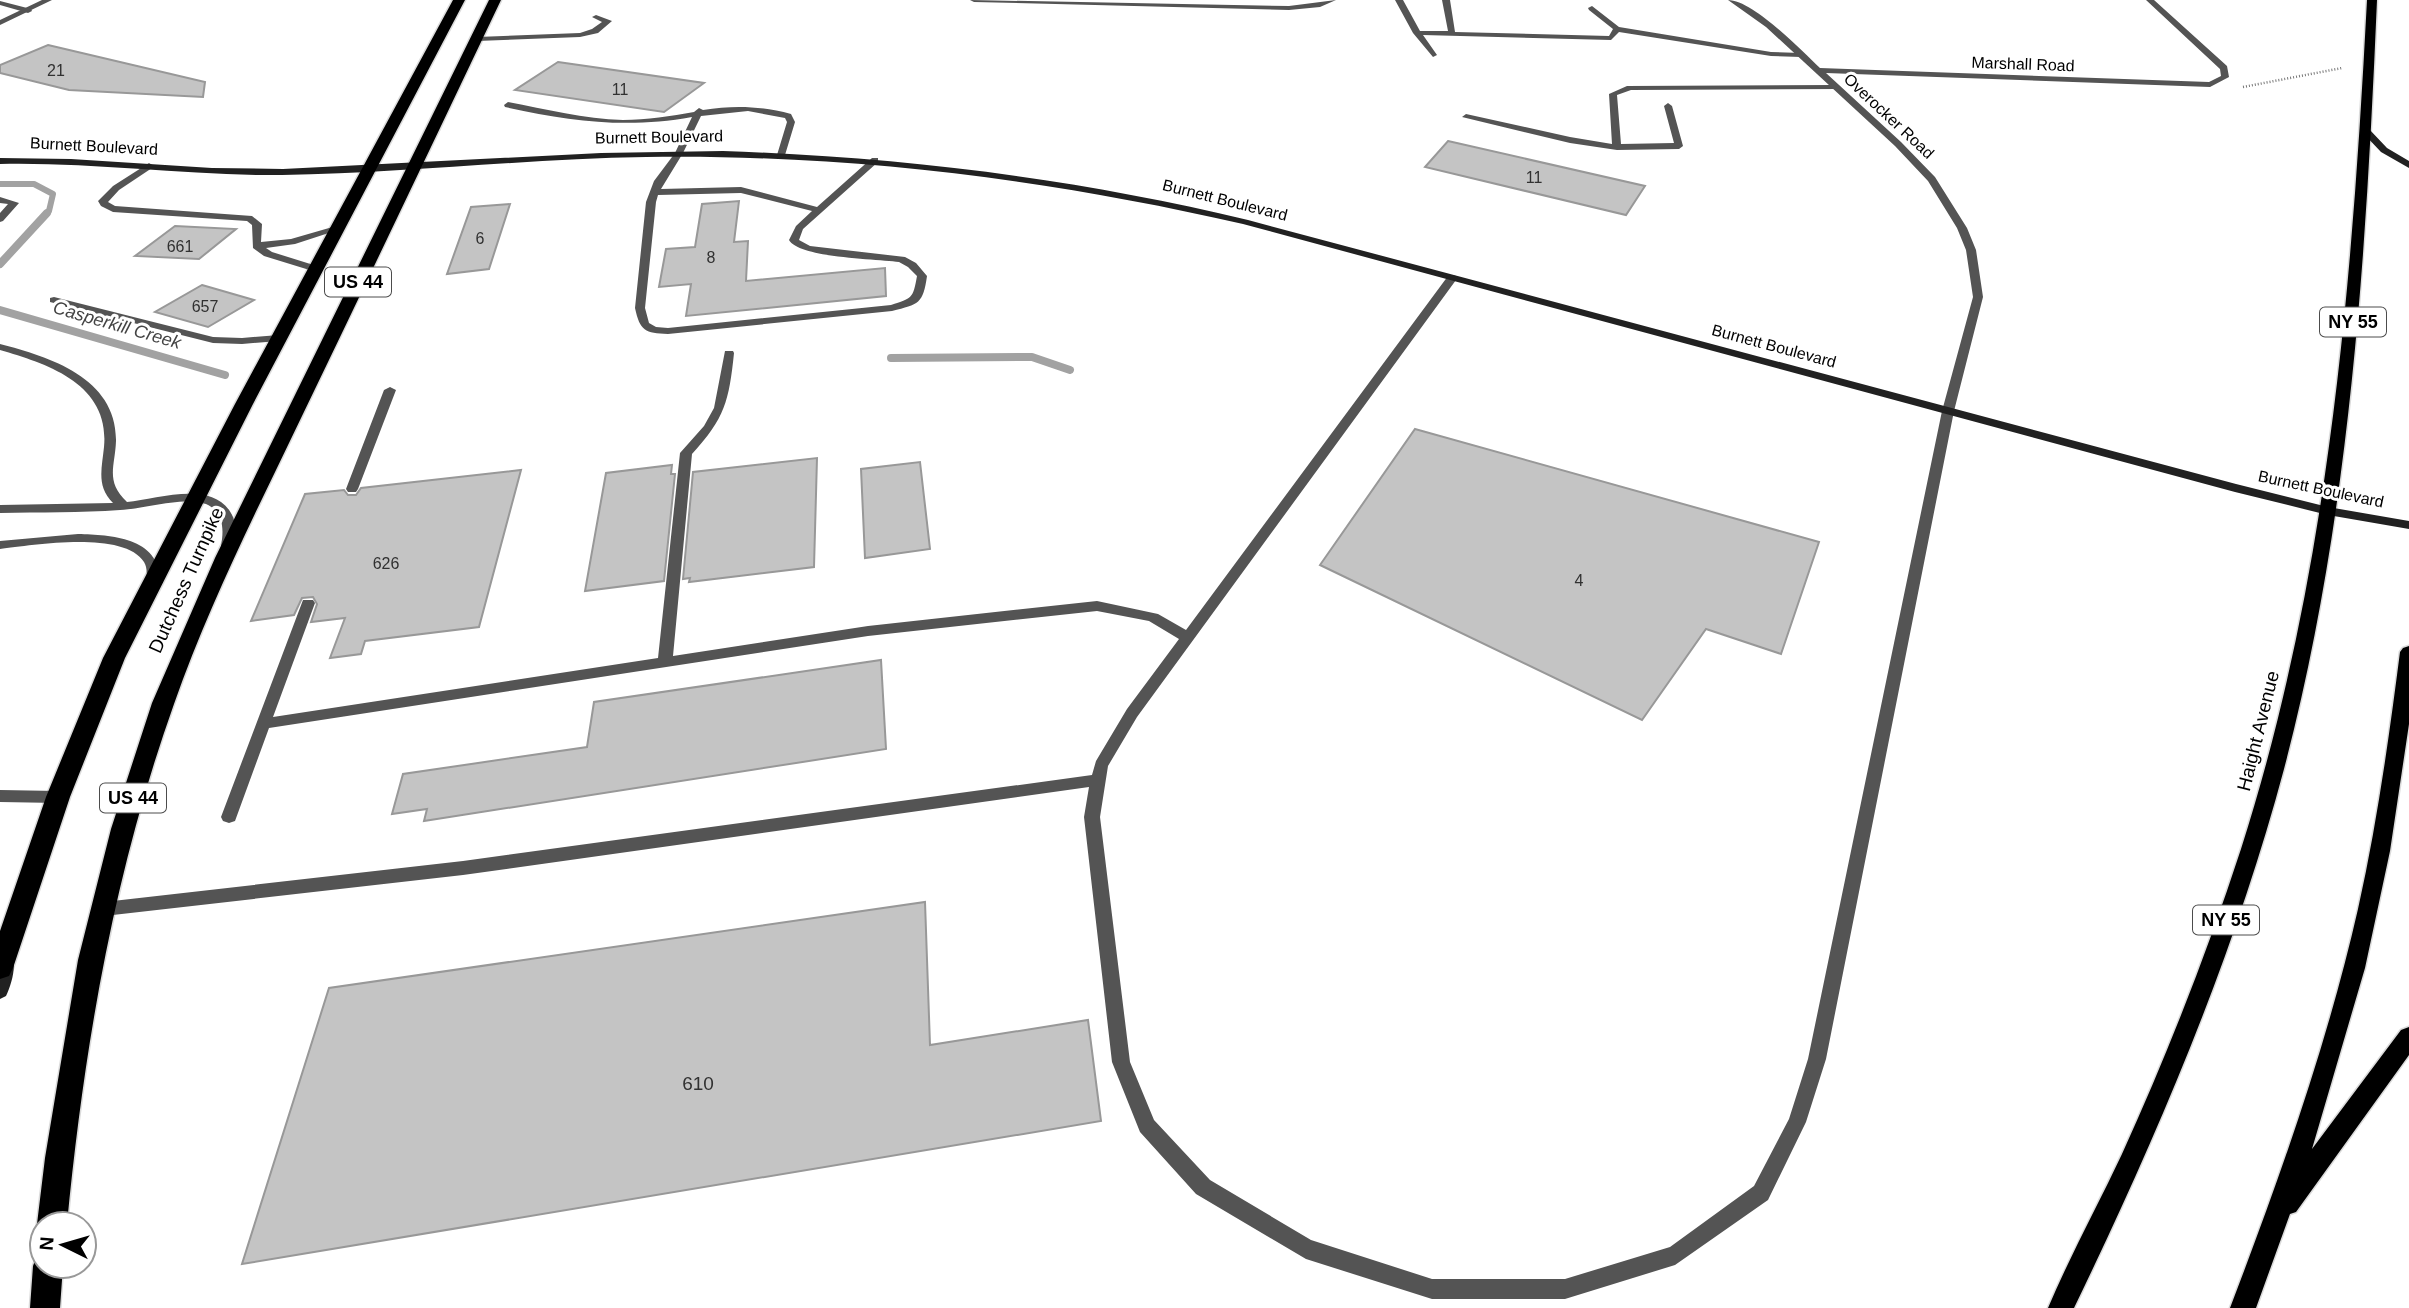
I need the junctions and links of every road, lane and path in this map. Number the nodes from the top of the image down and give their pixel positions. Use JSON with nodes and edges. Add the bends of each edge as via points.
{"nodes":[{"id":1,"x":48,"y":0,"type":"edge"},
{"id":2,"x":459,"y":0,"type":"edge"},
{"id":3,"x":495,"y":0,"type":"edge"},
{"id":4,"x":974,"y":0,"type":"edge"},
{"id":5,"x":1332,"y":0,"type":"edge"},
{"id":6,"x":1399,"y":0,"type":"edge"},
{"id":7,"x":1446,"y":0,"type":"edge"},
{"id":8,"x":1732,"y":0,"type":"edge"},
{"id":9,"x":2150,"y":0,"type":"edge"},
{"id":10,"x":2372,"y":0,"type":"edge"},
{"id":11,"x":0,"y":3,"type":"edge"},
{"id":12,"x":1590,"y":4,"type":"edge"},
{"id":13,"x":28,"y":11,"type":"junction"},
{"id":14,"x":596,"y":17,"type":"dead end"},
{"id":15,"x":0,"y":23,"type":"edge"},
{"id":16,"x":1617,"y":29,"type":"junction"},
{"id":17,"x":1417,"y":33,"type":"junction"},
{"id":18,"x":1452,"y":34,"type":"junction"},
{"id":19,"x":477,"y":39,"type":"junction"},
{"id":20,"x":1433,"y":55,"type":"dead end"},
{"id":21,"x":1801,"y":55,"type":"junction"},
{"id":22,"x":2342,"y":68,"type":"dead end"},
{"id":23,"x":1817,"y":70,"type":"junction"},
{"id":24,"x":2210,"y":85,"type":"junction"},
{"id":25,"x":1835,"y":87,"type":"junction"},
{"id":26,"x":508,"y":105,"type":"dead end"},
{"id":27,"x":1668,"y":106,"type":"dead end"},
{"id":28,"x":699,"y":111,"type":"junction"},
{"id":29,"x":1466,"y":117,"type":"dead end"},
{"id":30,"x":2366,"y":131,"type":"junction"},
{"id":31,"x":1617,"y":147,"type":"junction"},
{"id":32,"x":678,"y":153,"type":"junction"},
{"id":33,"x":781,"y":155,"type":"junction"},
{"id":34,"x":0,"y":160,"type":"edge"},
{"id":35,"x":875,"y":160,"type":"junction"},
{"id":36,"x":414,"y":165,"type":"junction"},
{"id":37,"x":2409,"y":165,"type":"edge"},
{"id":38,"x":149,"y":166,"type":"junction"},
{"id":39,"x":369,"y":168,"type":"junction"},
{"id":40,"x":655,"y":192,"type":"junction"},
{"id":41,"x":0,"y":200,"type":"edge"},
{"id":42,"x":818,"y":210,"type":"junction"},
{"id":43,"x":0,"y":219,"type":"edge"},
{"id":44,"x":337,"y":229,"type":"junction"},
{"id":45,"x":256,"y":246,"type":"junction"},
{"id":46,"x":316,"y":269,"type":"junction"},
{"id":47,"x":1452,"y":278,"type":"junction"},
{"id":48,"x":54,"y":300,"type":"dead end"},
{"id":49,"x":279,"y":338,"type":"junction"},
{"id":50,"x":0,"y":347,"type":"edge"},
{"id":51,"x":729,"y":354,"type":"dead end"},
{"id":52,"x":390,"y":390,"type":"dead end"},
{"id":53,"x":1948,"y":411,"type":"junction"},
{"id":54,"x":352,"y":489,"type":"dead end"},
{"id":55,"x":195,"y":499,"type":"junction"},
{"id":56,"x":124,"y":506,"type":"junction"},
{"id":57,"x":0,"y":509,"type":"edge"},
{"id":58,"x":2328,"y":512,"type":"junction"},
{"id":59,"x":2409,"y":525,"type":"edge"},
{"id":60,"x":0,"y":545,"type":"edge"},
{"id":61,"x":216,"y":577,"type":"junction"},
{"id":62,"x":153,"y":580,"type":"junction"},
{"id":63,"x":308,"y":603,"type":"dead end"},
{"id":64,"x":1187,"y":637,"type":"junction"},
{"id":65,"x":2409,"y":652,"type":"edge"},
{"id":66,"x":665,"y":662,"type":"junction"},
{"id":67,"x":261,"y":724,"type":"junction"},
{"id":68,"x":1098,"y":780,"type":"junction"},
{"id":69,"x":0,"y":796,"type":"edge"},
{"id":70,"x":58,"y":797,"type":"junction"},
{"id":71,"x":229,"y":817,"type":"dead end"},
{"id":72,"x":104,"y":909,"type":"junction"},
{"id":73,"x":5,"y":942,"type":"edge"},
{"id":74,"x":0,"y":968,"type":"edge"},
{"id":75,"x":0,"y":991,"type":"edge"},
{"id":76,"x":2409,"y":1037,"type":"edge"},
{"id":77,"x":54,"y":1210,"type":"edge"},
{"id":78,"x":2277,"y":1217,"type":"junction"},
{"id":79,"x":47,"y":1280,"type":"edge"},
{"id":80,"x":45,"y":1306,"type":"edge"},
{"id":81,"x":2061,"y":1308,"type":"edge"},
{"id":82,"x":2243,"y":1308,"type":"edge"}],
"edges":[{"from":1,"to":13,"type":"street"},
{"from":2,"to":39,"type":"highway","name":"Dutchess Turnpike","number":"US 44"},
{"from":3,"to":19,"type":"highway","name":"Dutchess Turnpike","number":"US 44"},
{"from":4,"to":5,"type":"street","via":[[1289,8]]},
{"from":6,"to":17,"type":"street"},
{"from":7,"to":18,"type":"street"},
{"from":8,"to":21,"type":"street","name":"Overocker Road","via":[[1769,25]]},
{"from":9,"to":24,"type":"street","via":[[2224,68],[2225,77]]},
{"from":10,"to":30,"type":"main road","number":"NY 55"},
{"from":11,"to":13,"type":"street"},
{"from":12,"to":16,"type":"street"},
{"from":13,"to":15,"type":"street"},
{"from":14,"to":19,"type":"street","via":[[608,22],[580,35]]},
{"from":16,"to":18,"type":"street","via":[[1611,38]]},
{"from":16,"to":21,"type":"street"},
{"from":17,"to":18,"type":"street"},
{"from":17,"to":20,"type":"street"},
{"from":19,"to":36,"type":"highway","name":"Dutchess Turnpike","number":"US 44"},
{"from":21,"to":23,"type":"street","name":"Overocker Road"},
{"from":22,"to":24,"type":"path","via":[[2244,87]]},
{"from":23,"to":24,"type":"street","name":"Marshall Road"},
{"from":23,"to":25,"type":"street","name":"Overocker Road"},
{"from":25,"to":31,"type":"street","via":[[1619,90],[1612,98]]},
{"from":25,"to":53,"type":"street","name":"Overocker Road","via":[[1932,179],[1971,250],[1978,297]]},
{"from":26,"to":28,"type":"street","via":[[624,122]]},
{"from":27,"to":31,"type":"street","via":[[1679,146]]},
{"from":28,"to":32,"type":"street"},
{"from":28,"to":33,"type":"street","via":[[748,108],[788,116],[791,121]]},
{"from":29,"to":31,"type":"street"},
{"from":30,"to":37,"type":"street","via":[[2384,150]]},
{"from":30,"to":58,"type":"main road","name":"Haight Avenue","number":"NY 55","via":[[2348,368]]},
{"from":32,"to":33,"type":"street","name":"Burnett Boulevard"},
{"from":32,"to":36,"type":"street","name":"Burnett Boulevard"},
{"from":32,"to":40,"type":"street"},
{"from":33,"to":35,"type":"street","name":"Burnett Boulevard"},
{"from":34,"to":38,"type":"street","name":"Burnett Boulevard"},
{"from":35,"to":42,"type":"street"},
{"from":35,"to":47,"type":"street","name":"Burnett Boulevard","via":[[997,173],[1128,195]]},
{"from":36,"to":39,"type":"street","name":"Burnett Boulevard"},
{"from":36,"to":61,"type":"highway","name":"Dutchess Turnpike","number":"US 44"},
{"from":38,"to":39,"type":"street","name":"Burnett Boulevard","via":[[260,173]]},
{"from":38,"to":45,"type":"street","via":[[116,188],[104,205],[249,218],[257,224]]},
{"from":39,"to":44,"type":"highway","name":"Dutchess Turnpike","number":"US 44"},
{"from":40,"to":42,"type":"street","via":[[741,190]]},
{"from":40,"to":42,"type":"street","via":[[640,309],[644,324],[660,331],[875,310],[914,301],[922,276],[901,259],[796,244],[799,228]]},
{"from":41,"to":43,"type":"street","via":[[14,203]]},
{"from":44,"to":45,"type":"street"},
{"from":44,"to":46,"type":"highway","name":"Dutchess Turnpike","number":"US 44"},
{"from":45,"to":46,"type":"street"},
{"from":46,"to":49,"type":"highway","name":"Dutchess Turnpike","number":"US 44"},
{"from":47,"to":53,"type":"street","name":"Burnett Boulevard"},
{"from":47,"to":64,"type":"street","name":"Overocker Road"},
{"from":48,"to":49,"type":"street","via":[[213,340]]},
{"from":49,"to":55,"type":"highway","name":"Dutchess Turnpike","number":"US 44"},
{"from":50,"to":56,"type":"street","via":[[31,355],[84,382],[108,422],[105,479]]},
{"from":51,"to":66,"type":"street","via":[[721,410],[686,453]]},
{"from":52,"to":54,"type":"street"},
{"from":53,"to":58,"type":"street","name":"Burnett Boulevard"},
{"from":53,"to":68,"type":"street","name":"Overocker Road","via":[[1816,1059],[1797,1122],[1761,1193],[1675,1255],[1565,1289],[1432,1289],[1306,1249],[1203,1186],[1147,1126],[1121,1062],[1091,817]]},
{"from":55,"to":56,"type":"street"},
{"from":55,"to":61,"type":"street","via":[[220,507],[230,526]]},
{"from":55,"to":62,"type":"highway","name":"Dutchess Turnpike","number":"US 44"},
{"from":56,"to":57,"type":"street"},
{"from":58,"to":59,"type":"street","name":"Burnett Boulevard"},
{"from":58,"to":81,"type":"main road","name":"Haight Avenue","number":"NY 55","via":[[2297,680],[2260,820],[2188,1024]]},
{"from":60,"to":62,"type":"street","via":[[81,538],[121,543],[148,557]]},
{"from":61,"to":72,"type":"highway","name":"Dutchess Turnpike","number":"US 44","via":[[163,703]]},
{"from":62,"to":70,"type":"highway","name":"Dutchess Turnpike","number":"US 44","via":[[105,679]]},
{"from":63,"to":67,"type":"street"},
{"from":64,"to":66,"type":"street","via":[[1153,617],[1097,606],[868,631]]},
{"from":64,"to":68,"type":"street","name":"Overocker Road","via":[[1132,713],[1101,765]]},
{"from":65,"to":78,"type":"main road","via":[[2395,762],[2366,915],[2319,1090]]},
{"from":66,"to":67,"type":"street"},
{"from":67,"to":71,"type":"street"},
{"from":68,"to":72,"type":"street","via":[[463,868]]},
{"from":69,"to":70,"type":"street"},
{"from":70,"to":73,"type":"highway","name":"Dutchess Turnpike","number":"US 44"},
{"from":72,"to":77,"type":"highway","name":"Dutchess Turnpike","number":"US 44","via":[[74,1062]]},
{"from":73,"to":74,"type":"highway","number":"US 44"},
{"from":73,"to":75,"type":"street"},
{"from":76,"to":78,"type":"main road"},
{"from":78,"to":82,"type":"main road"},
{"from":79,"to":80,"type":"highway"}]}
